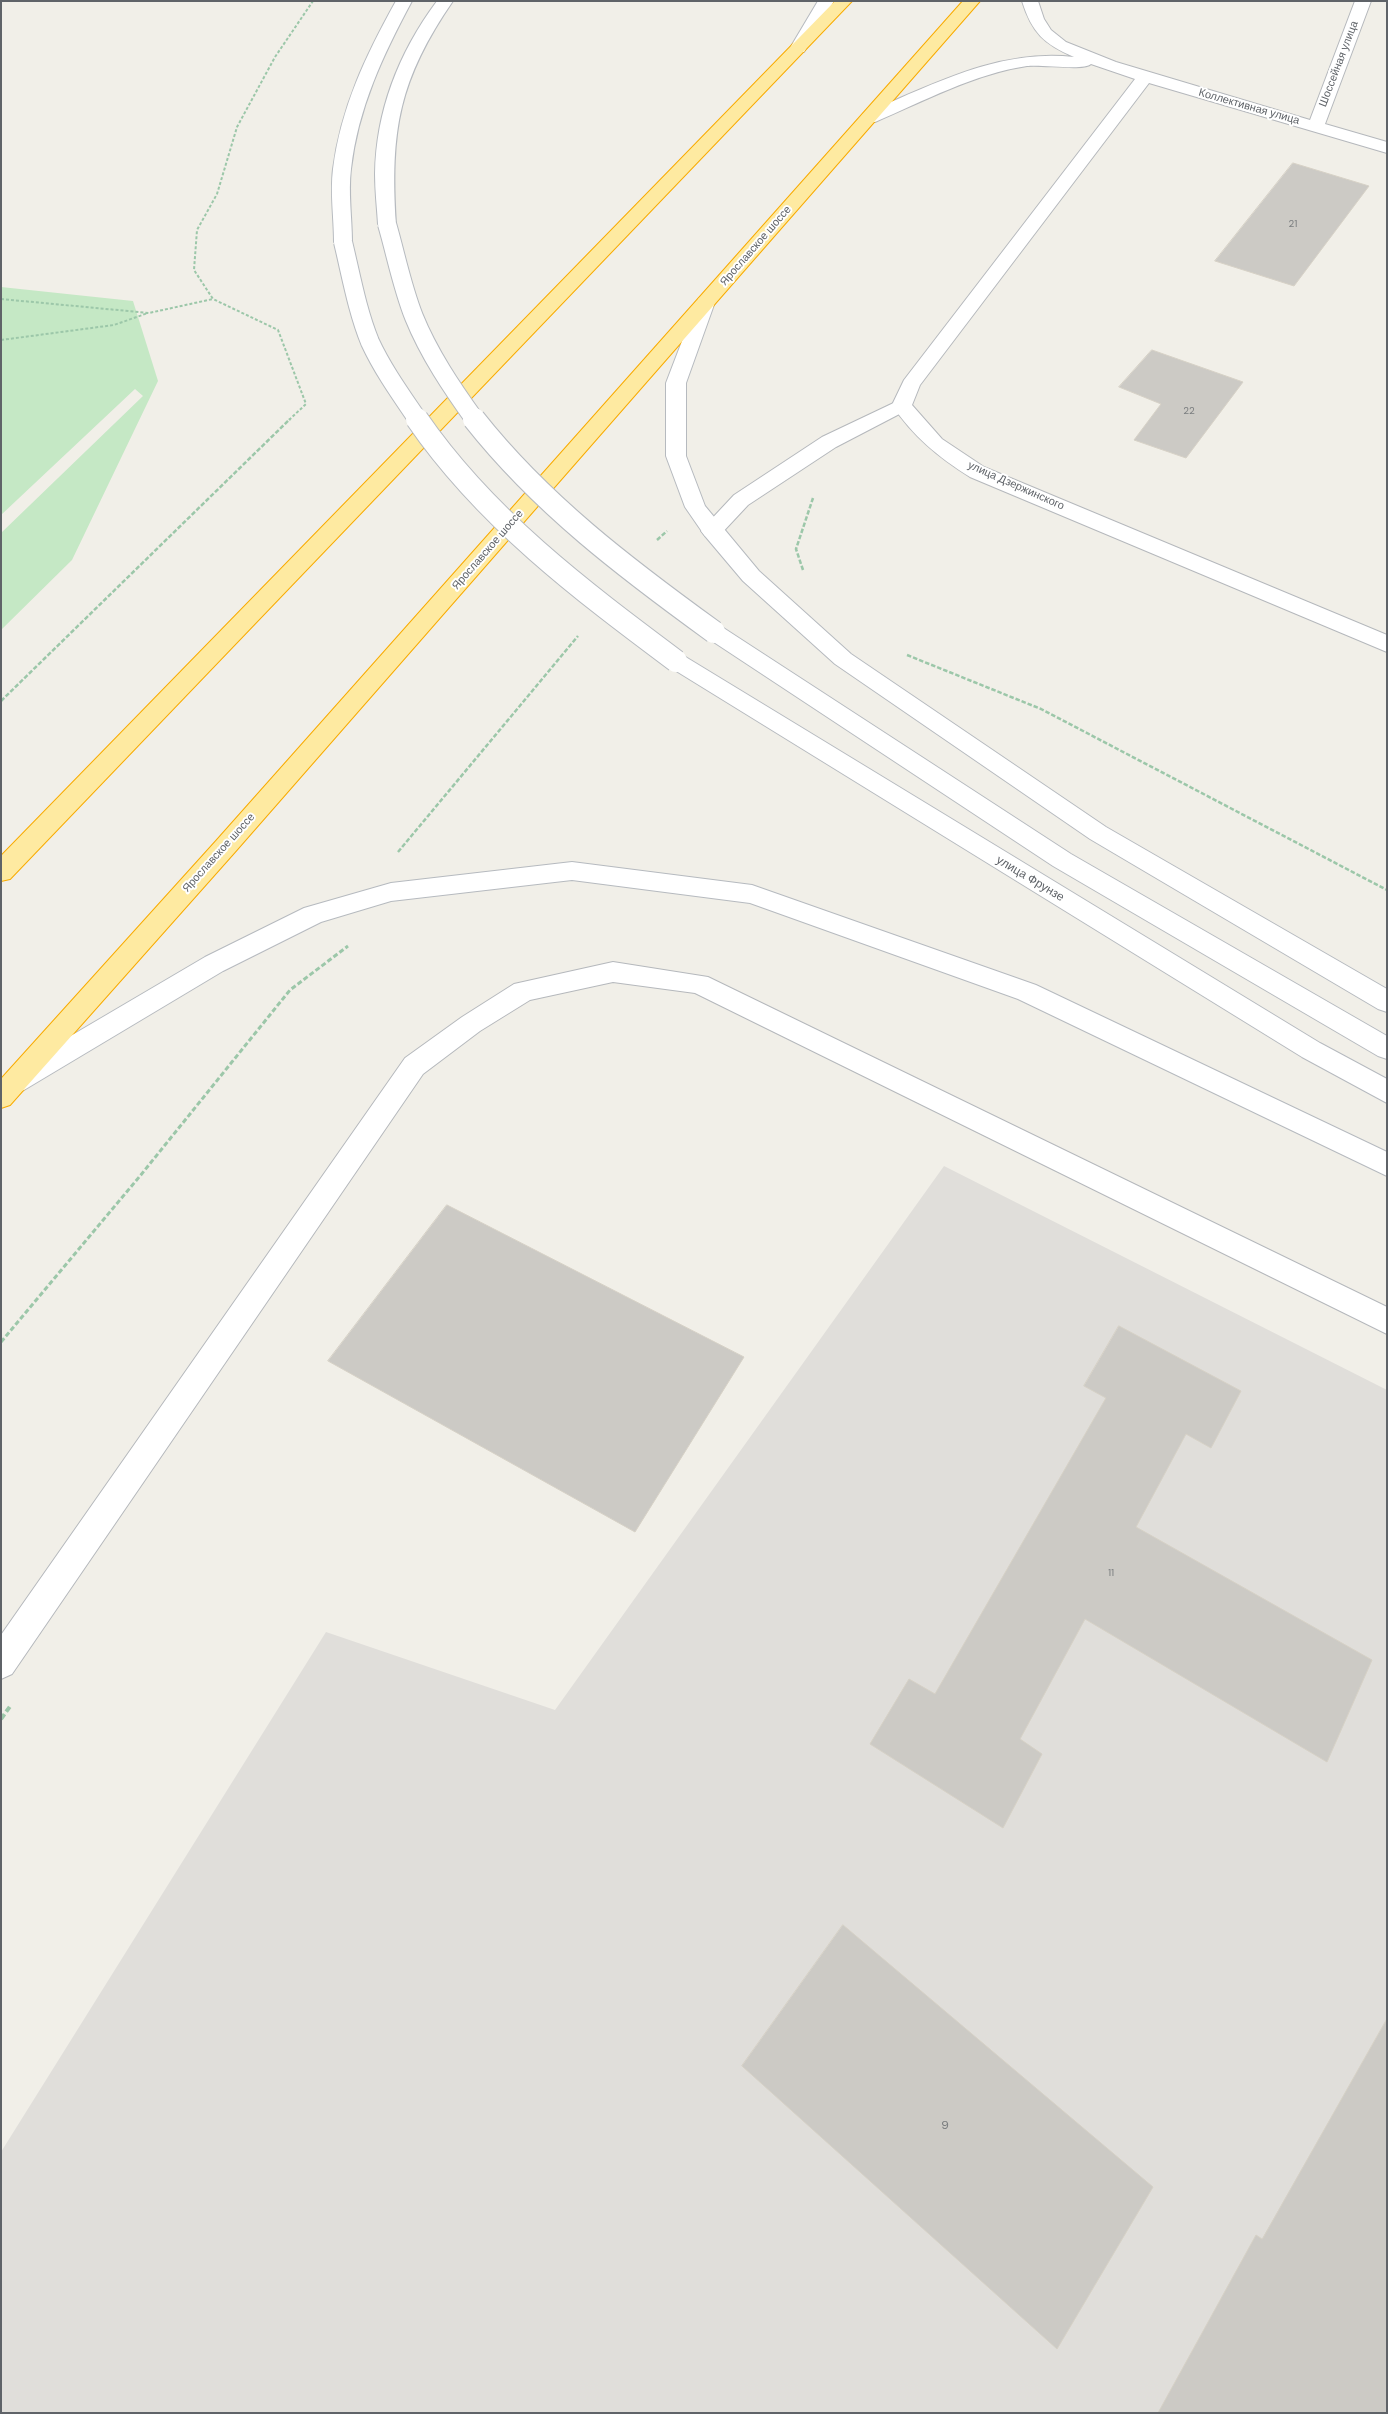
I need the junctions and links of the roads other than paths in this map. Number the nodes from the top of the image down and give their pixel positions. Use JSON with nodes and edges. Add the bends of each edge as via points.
{"nodes":[{"id":1,"x":404,"y":1,"type":"edge"},
{"id":2,"x":445,"y":1,"type":"edge"},
{"id":3,"x":826,"y":1,"type":"edge"},
{"id":4,"x":844,"y":1,"type":"edge"},
{"id":5,"x":972,"y":1,"type":"edge"},
{"id":6,"x":1030,"y":1,"type":"edge"},
{"id":7,"x":1363,"y":1,"type":"edge"},
{"id":8,"x":798,"y":48,"type":"junction"},
{"id":9,"x":1110,"y":66,"type":"junction"},
{"id":10,"x":1145,"y":77,"type":"junction"},
{"id":11,"x":869,"y":118,"type":"junction"},
{"id":12,"x":1316,"y":126,"type":"junction"},
{"id":13,"x":1387,"y":148,"type":"edge"},
{"id":14,"x":706,"y":302,"type":"junction"},
{"id":15,"x":902,"y":405,"type":"junction"},
{"id":16,"x":712,"y":531,"type":"junction"},
{"id":17,"x":1387,"y":644,"type":"edge"},
{"id":18,"x":1,"y":872,"type":"edge"},
{"id":19,"x":1387,"y":1002,"type":"edge"},
{"id":20,"x":1387,"y":1048,"type":"edge"},
{"id":21,"x":8,"y":1090,"type":"edge"},
{"id":22,"x":1387,"y":1092,"type":"edge"},
{"id":23,"x":1387,"y":1165,"type":"edge"},
{"id":24,"x":1387,"y":1321,"type":"edge"},
{"id":25,"x":1,"y":1663,"type":"edge"}],
"edges":[{"from":1,"to":22,"type":"main road","name":"улица Фрунзе","bridge":true,"via":[[380,45],[356,101],[342,170],[343,242],[370,342],[424,432],[471,490],[604,608],[676,661],[1311,1050]]},
{"from":2,"to":20,"type":"main road","bridge":true,"via":[[416,46],[393,102],[384,167],[387,224],[418,328],[439,368],[516,470],[582,532],[714,632],[1062,860]]},
{"from":3,"to":8,"type":"main road"},
{"from":4,"to":8,"type":"highway"},
{"from":5,"to":11,"type":"highway","name":"Ярославское шоссе"},
{"from":6,"to":9,"type":"main road","name":"Коллективная улица","via":[[1036,19],[1052,39]]},
{"from":7,"to":12,"type":"main road","name":"Шоссейная улица"},
{"from":8,"to":18,"type":"highway"},
{"from":9,"to":10,"type":"main road","name":"Коллективная улица"},
{"from":9,"to":11,"type":"main road","name":"Коллективная улица","via":[[1028,60],[997,66]]},
{"from":10,"to":12,"type":"main road","name":"Коллективная улица"},
{"from":10,"to":15,"type":"main road","via":[[910,384]]},
{"from":11,"to":14,"type":"highway","name":"Ярославское шоссе"},
{"from":12,"to":13,"type":"main road","name":"Коллективная улица"},
{"from":14,"to":16,"type":"main road","via":[[676,384],[676,456],[695,507]]},
{"from":14,"to":21,"type":"highway","name":"Ярославское шоссе"},
{"from":15,"to":16,"type":"main road","via":[[829,442],[741,500]]},
{"from":15,"to":17,"type":"main road","name":"улица Дзержинского","via":[[915,426],[937,447],[977,472]]},
{"from":16,"to":19,"type":"main road","via":[[751,576],[843,660],[1098,833]]},
{"from":21,"to":23,"type":"main road","via":[[214,964],[313,914],[391,892],[572,871],[752,894],[1027,992]]},
{"from":24,"to":25,"type":"main road","via":[[699,984],[613,972],[523,992],[471,1024],[414,1066]]}]}
